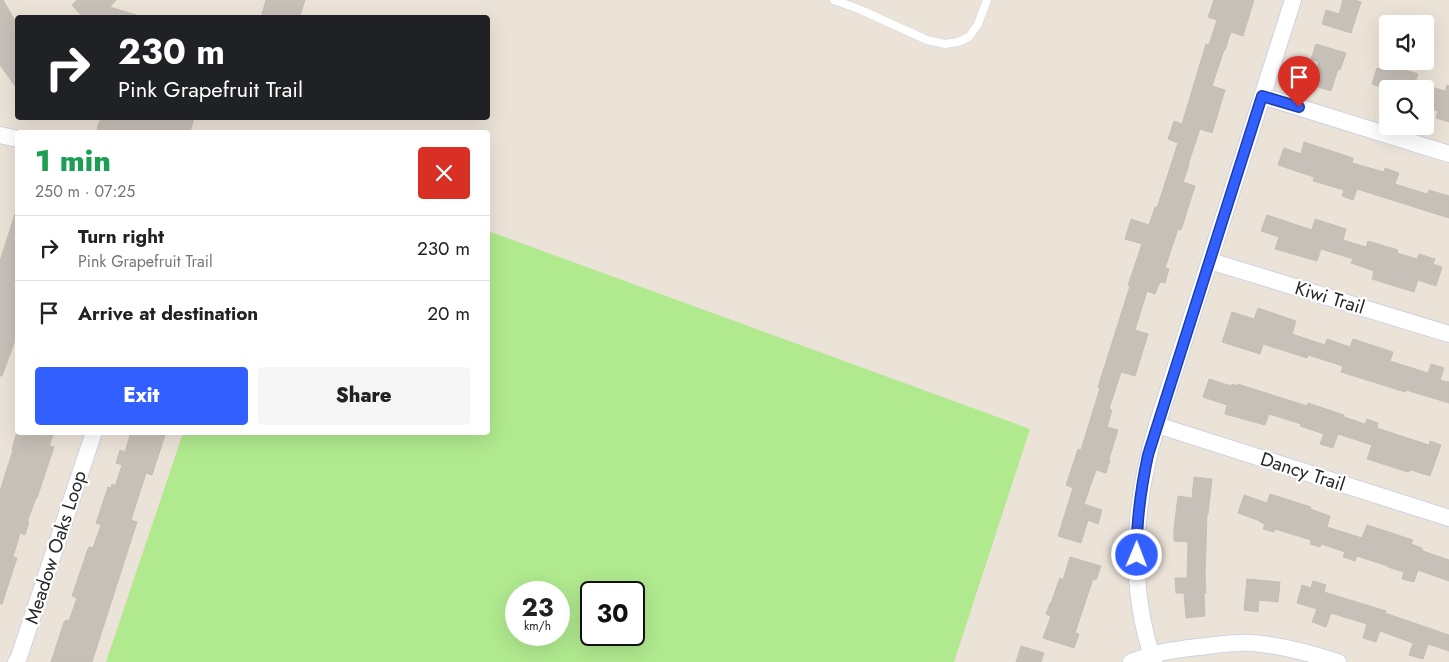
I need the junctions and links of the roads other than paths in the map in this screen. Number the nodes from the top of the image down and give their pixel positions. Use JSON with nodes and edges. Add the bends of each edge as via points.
{"nodes":[{"id":1,"x":834,"y":0,"type":"edge"},
{"id":2,"x":986,"y":0,"type":"edge"},
{"id":3,"x":1293,"y":0,"type":"edge"},
{"id":4,"x":1262,"y":96,"type":"junction"},
{"id":5,"x":0,"y":135,"type":"edge"},
{"id":6,"x":15,"y":138,"type":"edge"},
{"id":7,"x":1449,"y":154,"type":"edge"},
{"id":8,"x":1210,"y":261,"type":"junction"},
{"id":9,"x":1449,"y":334,"type":"edge"},
{"id":10,"x":1157,"y":425,"type":"junction"},
{"id":11,"x":93,"y":435,"type":"edge"},
{"id":12,"x":1449,"y":518,"type":"edge"},
{"id":13,"x":1152,"y":658,"type":"edge"},
{"id":14,"x":16,"y":662,"type":"edge"},
{"id":15,"x":1131,"y":662,"type":"edge"},
{"id":16,"x":1338,"y":662,"type":"edge"}],
"edges":[{"from":1,"to":2,"type":"lane","via":[[927,40],[945,44],[969,36],[978,24]]},
{"from":3,"to":4,"type":"street"},
{"from":4,"to":7,"type":"street"},
{"from":4,"to":8,"type":"street"},
{"from":5,"to":6,"type":"street"},
{"from":8,"to":9,"type":"street","name":"Kiwi Trail"},
{"from":8,"to":10,"type":"street"},
{"from":10,"to":12,"type":"street","name":"Dancy Trail"},
{"from":10,"to":13,"type":"street","via":[[1142,486],[1136,538],[1139,591]]},
{"from":11,"to":14,"type":"street","name":"Meadow Oaks Loop"},
{"from":13,"to":15,"type":"street"},
{"from":13,"to":16,"type":"street","via":[[1173,650],[1250,643],[1274,645]]}]}
